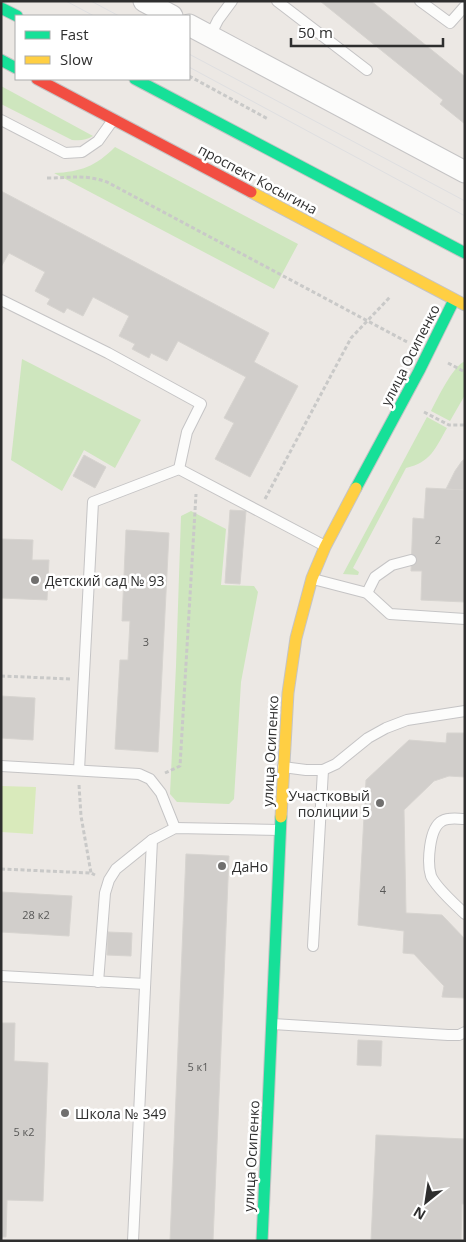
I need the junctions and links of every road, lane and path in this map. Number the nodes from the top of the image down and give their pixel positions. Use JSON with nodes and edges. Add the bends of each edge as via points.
{"nodes":[{"id":1,"x":144,"y":1,"type":"edge"},
{"id":2,"x":232,"y":1,"type":"edge"},
{"id":3,"x":276,"y":1,"type":"edge"},
{"id":4,"x":420,"y":1,"type":"edge"},
{"id":5,"x":465,"y":6,"type":"edge"},
{"id":6,"x":1,"y":8,"type":"edge"},
{"id":7,"x":15,"y":15,"type":"edge"},
{"id":8,"x":170,"y":15,"type":"edge"},
{"id":9,"x":190,"y":26,"type":"edge"},
{"id":10,"x":210,"y":36,"type":"junction"},
{"id":11,"x":1,"y":60,"type":"edge"},
{"id":12,"x":15,"y":67,"type":"edge"},
{"id":13,"x":367,"y":70,"type":"dead end"},
{"id":14,"x":190,"y":77,"type":"edge"},
{"id":15,"x":39,"y":80,"type":"edge"},
{"id":16,"x":137,"y":80,"type":"edge"},
{"id":17,"x":114,"y":119,"type":"junction"},
{"id":18,"x":268,"y":119,"type":"dead end"},
{"id":19,"x":1,"y":120,"type":"edge"},
{"id":20,"x":465,"y":172,"type":"edge"},
{"id":21,"x":47,"y":178,"type":"dead end"},
{"id":22,"x":465,"y":253,"type":"edge"},
{"id":23,"x":390,"y":297,"type":"dead end"},
{"id":24,"x":1,"y":300,"type":"edge"},
{"id":25,"x":460,"y":302,"type":"edge"},
{"id":26,"x":367,"y":321,"type":"junction"},
{"id":27,"x":428,"y":353,"type":"junction"},
{"id":28,"x":465,"y":372,"type":"edge"},
{"id":29,"x":424,"y":412,"type":"dead end"},
{"id":30,"x":465,"y":425,"type":"edge"},
{"id":31,"x":179,"y":469,"type":"junction"},
{"id":32,"x":202,"y":481,"type":"junction"},
{"id":33,"x":259,"y":511,"type":"junction"},
{"id":34,"x":325,"y":546,"type":"junction"},
{"id":35,"x":411,"y":560,"type":"dead end"},
{"id":36,"x":312,"y":578,"type":"junction"},
{"id":37,"x":367,"y":593,"type":"junction"},
{"id":38,"x":465,"y":619,"type":"edge"},
{"id":39,"x":1,"y":676,"type":"edge"},
{"id":40,"x":84,"y":679,"type":"junction"},
{"id":41,"x":465,"y":711,"type":"edge"},
{"id":42,"x":1,"y":766,"type":"edge"},
{"id":43,"x":283,"y":767,"type":"junction"},
{"id":44,"x":79,"y":770,"type":"junction"},
{"id":45,"x":323,"y":770,"type":"junction"},
{"id":46,"x":150,"y":779,"type":"junction"},
{"id":47,"x":465,"y":820,"type":"edge"},
{"id":48,"x":175,"y":828,"type":"junction"},
{"id":49,"x":280,"y":830,"type":"junction"},
{"id":50,"x":152,"y":840,"type":"junction"},
{"id":51,"x":1,"y":869,"type":"edge"},
{"id":52,"x":91,"y":873,"type":"junction"},
{"id":53,"x":109,"y":880,"type":"junction"},
{"id":54,"x":465,"y":914,"type":"edge"},
{"id":55,"x":313,"y":946,"type":"dead end"},
{"id":56,"x":1,"y":976,"type":"edge"},
{"id":57,"x":98,"y":982,"type":"junction"},
{"id":58,"x":145,"y":984,"type":"junction"},
{"id":59,"x":272,"y":1024,"type":"junction"},
{"id":60,"x":465,"y":1032,"type":"edge"},
{"id":61,"x":133,"y":1241,"type":"edge"},
{"id":62,"x":262,"y":1241,"type":"edge"}],
"edges":[{"from":1,"to":8,"type":"street"},
{"from":2,"to":10,"type":"lane"},
{"from":3,"to":13,"type":"lane"},
{"from":4,"to":5,"type":"lane","via":[[450,23]]},
{"from":6,"to":7,"type":"street"},
{"from":9,"to":10,"type":"street"},
{"from":10,"to":20,"type":"street"},
{"from":11,"to":12,"type":"street"},
{"from":14,"to":18,"type":"path"},
{"from":15,"to":17,"type":"street","name":"проспект Косыгина"},
{"from":16,"to":22,"type":"street"},
{"from":17,"to":19,"type":"lane","via":[[98,141],[82,152],[65,153]]},
{"from":17,"to":25,"type":"street","name":"проспект Косыгина"},
{"from":21,"to":26,"type":"path","via":[[78,176],[107,182]]},
{"from":23,"to":26,"type":"path"},
{"from":24,"to":31,"type":"lane","via":[[201,404],[187,432]]},
{"from":25,"to":27,"type":"street","name":"улица Осипенко"},
{"from":26,"to":27,"type":"path"},
{"from":26,"to":33,"type":"path","via":[[351,338]]},
{"from":27,"to":28,"type":"path"},
{"from":27,"to":34,"type":"street","name":"улица Осипенко"},
{"from":29,"to":30,"type":"path","via":[[449,425]]},
{"from":31,"to":32,"type":"lane"},
{"from":31,"to":40,"type":"lane","via":[[93,502]]},
{"from":32,"to":33,"type":"lane"},
{"from":32,"to":46,"type":"path","via":[[196,493],[180,766]]},
{"from":33,"to":34,"type":"lane"},
{"from":34,"to":36,"type":"street","name":"улица Осипенко"},
{"from":35,"to":37,"type":"lane","via":[[392,565],[376,577]]},
{"from":36,"to":37,"type":"lane"},
{"from":36,"to":43,"type":"street","name":"улица Осипенко","via":[[296,638]]},
{"from":37,"to":38,"type":"lane","via":[[390,614]]},
{"from":39,"to":40,"type":"path"},
{"from":40,"to":44,"type":"lane"},
{"from":41,"to":45,"type":"lane","via":[[407,720],[386,728]]},
{"from":42,"to":44,"type":"lane"},
{"from":43,"to":45,"type":"lane"},
{"from":43,"to":49,"type":"street","name":"улица Осипенко"},
{"from":44,"to":46,"type":"lane","via":[[138,774]]},
{"from":44,"to":52,"type":"path","via":[[81,816]]},
{"from":45,"to":55,"type":"lane"},
{"from":46,"to":48,"type":"lane","via":[[161,793]]},
{"from":47,"to":54,"type":"lane","via":[[449,818],[434,828],[430,863],[431,875],[438,886]]},
{"from":48,"to":49,"type":"lane"},
{"from":48,"to":50,"type":"lane"},
{"from":49,"to":59,"type":"street","name":"улица Осипенко"},
{"from":50,"to":53,"type":"lane","via":[[116,869]]},
{"from":50,"to":58,"type":"lane"},
{"from":51,"to":52,"type":"path"},
{"from":52,"to":53,"type":"path"},
{"from":53,"to":57,"type":"lane","via":[[105,893]]},
{"from":56,"to":57,"type":"lane"},
{"from":57,"to":58,"type":"lane"},
{"from":58,"to":61,"type":"lane"},
{"from":59,"to":60,"type":"lane","via":[[448,1035]]},
{"from":59,"to":62,"type":"street","name":"улица Осипенко"}]}
